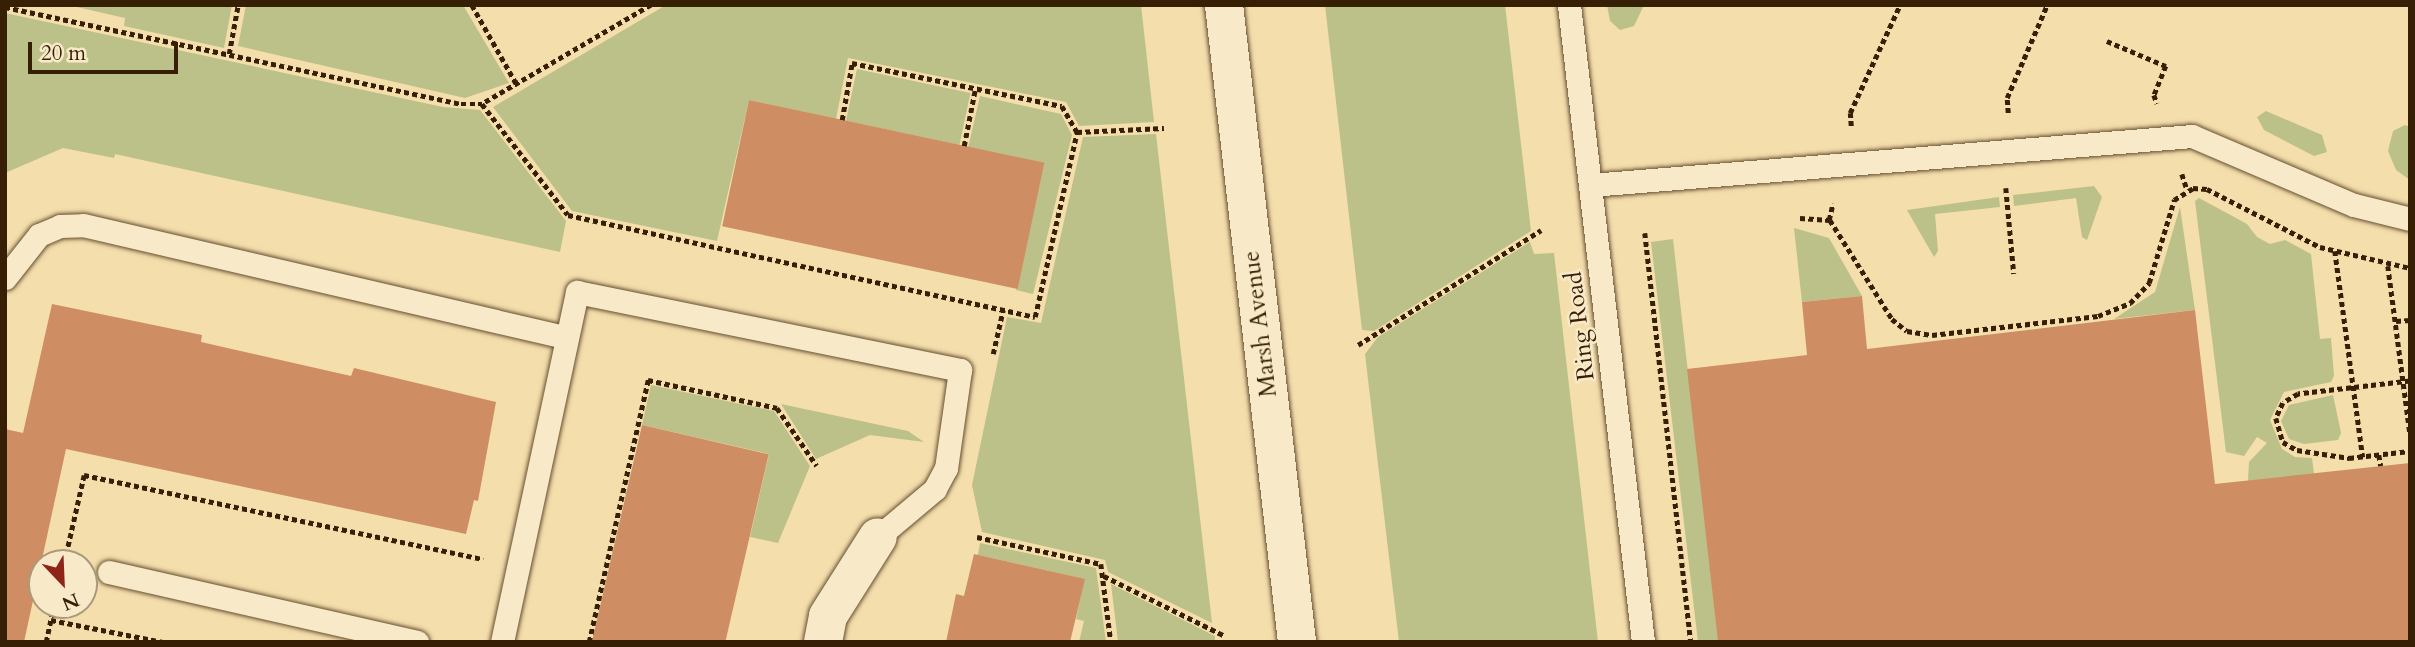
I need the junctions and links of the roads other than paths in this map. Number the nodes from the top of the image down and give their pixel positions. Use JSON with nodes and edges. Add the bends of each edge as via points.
{"nodes":[{"id":1,"x":1224,"y":5,"type":"edge"},
{"id":2,"x":1569,"y":5,"type":"edge"},
{"id":3,"x":1591,"y":185,"type":"junction"},
{"id":4,"x":2410,"y":219,"type":"edge"},
{"id":5,"x":5,"y":278,"type":"edge"},
{"id":6,"x":566,"y":337,"type":"junction"},
{"id":7,"x":878,"y":537,"type":"joint"},
{"id":8,"x":109,"y":572,"type":"dead end"},
{"id":9,"x":417,"y":642,"type":"edge"},
{"id":10,"x":502,"y":642,"type":"edge"},
{"id":11,"x":822,"y":642,"type":"edge"},
{"id":12,"x":1297,"y":642,"type":"edge"},
{"id":13,"x":1643,"y":642,"type":"edge"}],
"edges":[{"from":1,"to":12,"type":"street","name":"Marsh Avenue"},
{"from":2,"to":3,"type":"lane","name":"Ring Road"},
{"from":3,"to":4,"type":"lane","via":[[2192,136],[2211,140],[2333,197]]},
{"from":3,"to":13,"type":"lane","name":"Ring Road"},
{"from":5,"to":6,"type":"lane","via":[[39,235],[60,226],[83,225]]},
{"from":6,"to":7,"type":"lane","via":[[577,292],[960,370],[946,468],[935,489]]},
{"from":6,"to":10,"type":"lane"},
{"from":7,"to":11,"type":"street","via":[[828,616]]},
{"from":8,"to":9,"type":"lane"}]}
